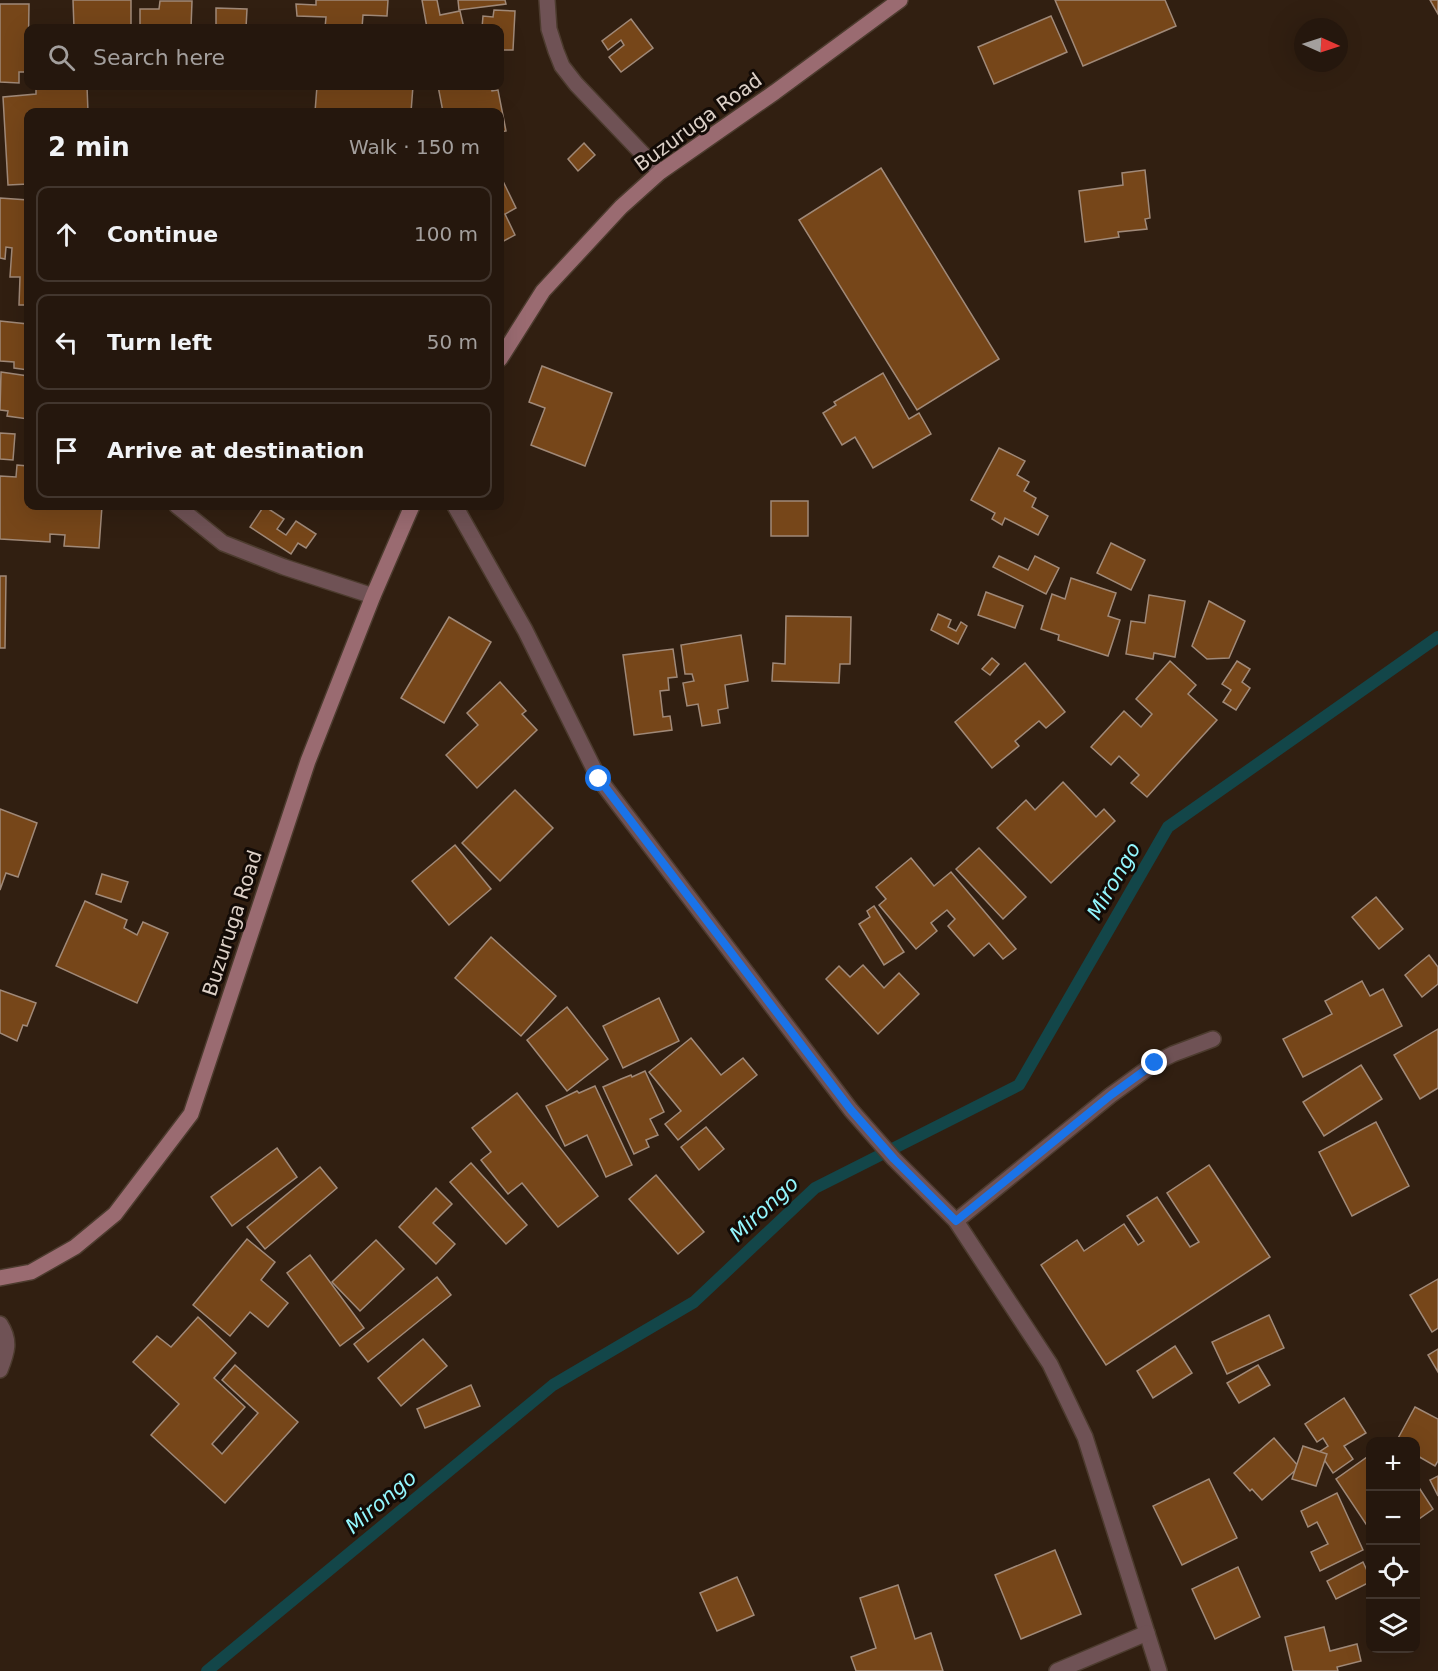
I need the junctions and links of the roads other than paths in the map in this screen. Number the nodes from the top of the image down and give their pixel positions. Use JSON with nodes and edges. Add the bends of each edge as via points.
{"nodes":[{"id":1,"x":547,"y":0,"type":"edge"},
{"id":2,"x":900,"y":0,"type":"edge"},
{"id":3,"x":660,"y":172,"type":"junction"},
{"id":4,"x":504,"y":353,"type":"edge"},
{"id":5,"x":182,"y":510,"type":"edge"},
{"id":6,"x":410,"y":510,"type":"edge"},
{"id":7,"x":457,"y":510,"type":"edge"},
{"id":8,"x":373,"y":596,"type":"junction"},
{"id":9,"x":1213,"y":1039,"type":"dead end"},
{"id":10,"x":956,"y":1221,"type":"junction"},
{"id":11,"x":0,"y":1278,"type":"edge"},
{"id":12,"x":0,"y":1324,"type":"edge"},
{"id":13,"x":0,"y":1370,"type":"edge"},
{"id":14,"x":1147,"y":1633,"type":"junction"},
{"id":15,"x":1057,"y":1671,"type":"edge"},
{"id":16,"x":1160,"y":1671,"type":"edge"}],
"edges":[{"from":1,"to":3,"type":"street","via":[[549,29],[562,66]]},
{"from":2,"to":3,"type":"main road","name":"Buzuruga Road"},
{"from":3,"to":4,"type":"main road","name":"Buzuruga Road","via":[[621,207],[543,291]]},
{"from":5,"to":8,"type":"street","via":[[223,543]]},
{"from":6,"to":8,"type":"main road","name":"Buzuruga Road"},
{"from":7,"to":10,"type":"street","via":[[525,630],[599,779],[851,1110]]},
{"from":8,"to":11,"type":"main road","name":"Buzuruga Road","via":[[308,761],[191,1114],[115,1214],[75,1247],[31,1272]]},
{"from":9,"to":10,"type":"street","via":[[1155,1063]]},
{"from":10,"to":14,"type":"street","via":[[1050,1364],[1085,1437]]},
{"from":12,"to":13,"type":"street","via":[[7,1335]]},
{"from":14,"to":15,"type":"street"},
{"from":14,"to":16,"type":"street"}]}
